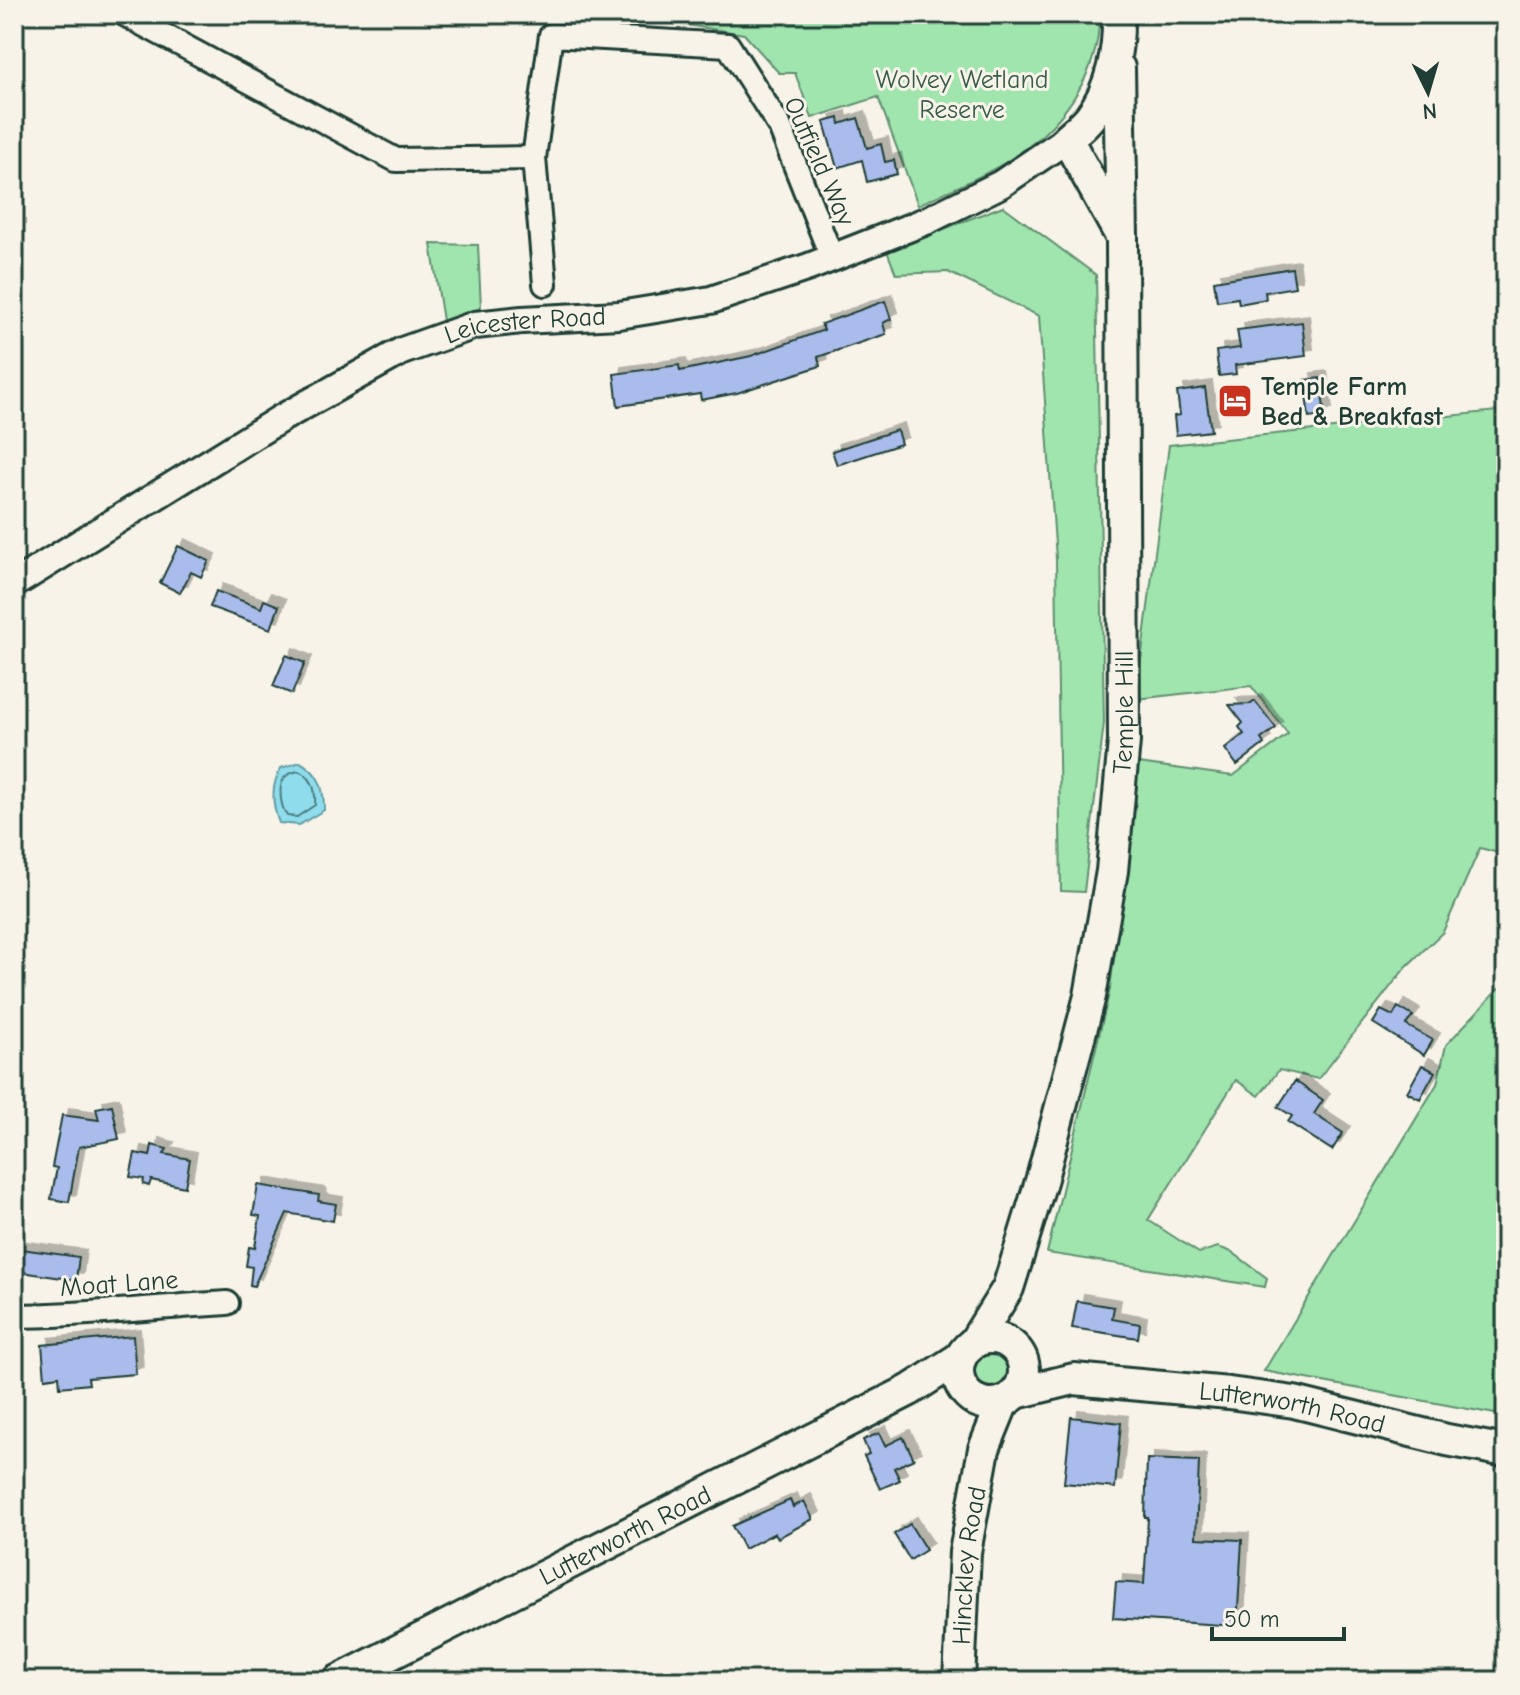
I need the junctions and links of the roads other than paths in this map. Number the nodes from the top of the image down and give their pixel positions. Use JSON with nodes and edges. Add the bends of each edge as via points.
{"nodes":[{"id":1,"x":124,"y":14,"type":"edge"},
{"id":2,"x":1118,"y":24,"type":"edge"},
{"id":3,"x":1067,"y":139,"type":"junction"},
{"id":4,"x":534,"y":158,"type":"junction"},
{"id":5,"x":1122,"y":238,"type":"junction"},
{"id":6,"x":832,"y":258,"type":"junction"},
{"id":7,"x":545,"y":284,"type":"dead end"},
{"id":8,"x":14,"y":584,"type":"edge"},
{"id":9,"x":1008,"y":1288,"type":"junction"},
{"id":10,"x":227,"y":1303,"type":"dead end"},
{"id":11,"x":14,"y":1316,"type":"edge"},
{"id":12,"x":1014,"y":1347,"type":"junction"},
{"id":13,"x":968,"y":1349,"type":"junction"},
{"id":14,"x":1074,"y":1379,"type":"junction"},
{"id":15,"x":910,"y":1390,"type":"junction"},
{"id":16,"x":990,"y":1397,"type":"junction"},
{"id":17,"x":1506,"y":1451,"type":"edge"},
{"id":18,"x":338,"y":1681,"type":"edge"},
{"id":19,"x":959,"y":1681,"type":"edge"}],
"edges":[{"from":1,"to":4,"type":"street","via":[[396,160]]},
{"from":2,"to":3,"type":"main road","via":[[1109,83],[1090,117]]},
{"from":2,"to":5,"type":"main road"},
{"from":3,"to":5,"type":"main road","name":"Temple Hill"},
{"from":3,"to":6,"type":"street","name":"Leicester Road","via":[[988,190]]},
{"from":4,"to":6,"type":"street","name":"Outfield Way","via":[[551,35],[728,45],[780,127]]},
{"from":4,"to":7,"type":"street","name":"Outfield Way"},
{"from":5,"to":9,"type":"main road","name":"Temple Hill","via":[[1124,741],[1112,871],[1090,996]]},
{"from":6,"to":8,"type":"street","name":"Leicester Road","via":[[711,300],[619,315],[475,325],[402,351],[280,419]]},
{"from":9,"to":12,"type":"main road","name":"Temple Hill"},
{"from":9,"to":13,"type":"main road","name":"Temple Hill"},
{"from":10,"to":11,"type":"street","name":"Moat Lane"},
{"from":12,"to":13,"type":"main road","via":[[992,1337]]},
{"from":12,"to":14,"type":"main road","name":"Lutterworth Road"},
{"from":12,"to":16,"type":"main road","via":[[1023,1360],[1024,1377]]},
{"from":13,"to":15,"type":"main road","name":"Lutterworth Road"},
{"from":13,"to":16,"type":"main road","via":[[958,1376]]},
{"from":14,"to":16,"type":"main road","name":"Lutterworth Road"},
{"from":14,"to":17,"type":"main road","name":"Lutterworth Road","via":[[1294,1402]]},
{"from":15,"to":16,"type":"main road","name":"Lutterworth Road"},
{"from":15,"to":18,"type":"main road","name":"Lutterworth Road"},
{"from":16,"to":19,"type":"main road","name":"Hinckley Road","via":[[965,1552]]}]}
